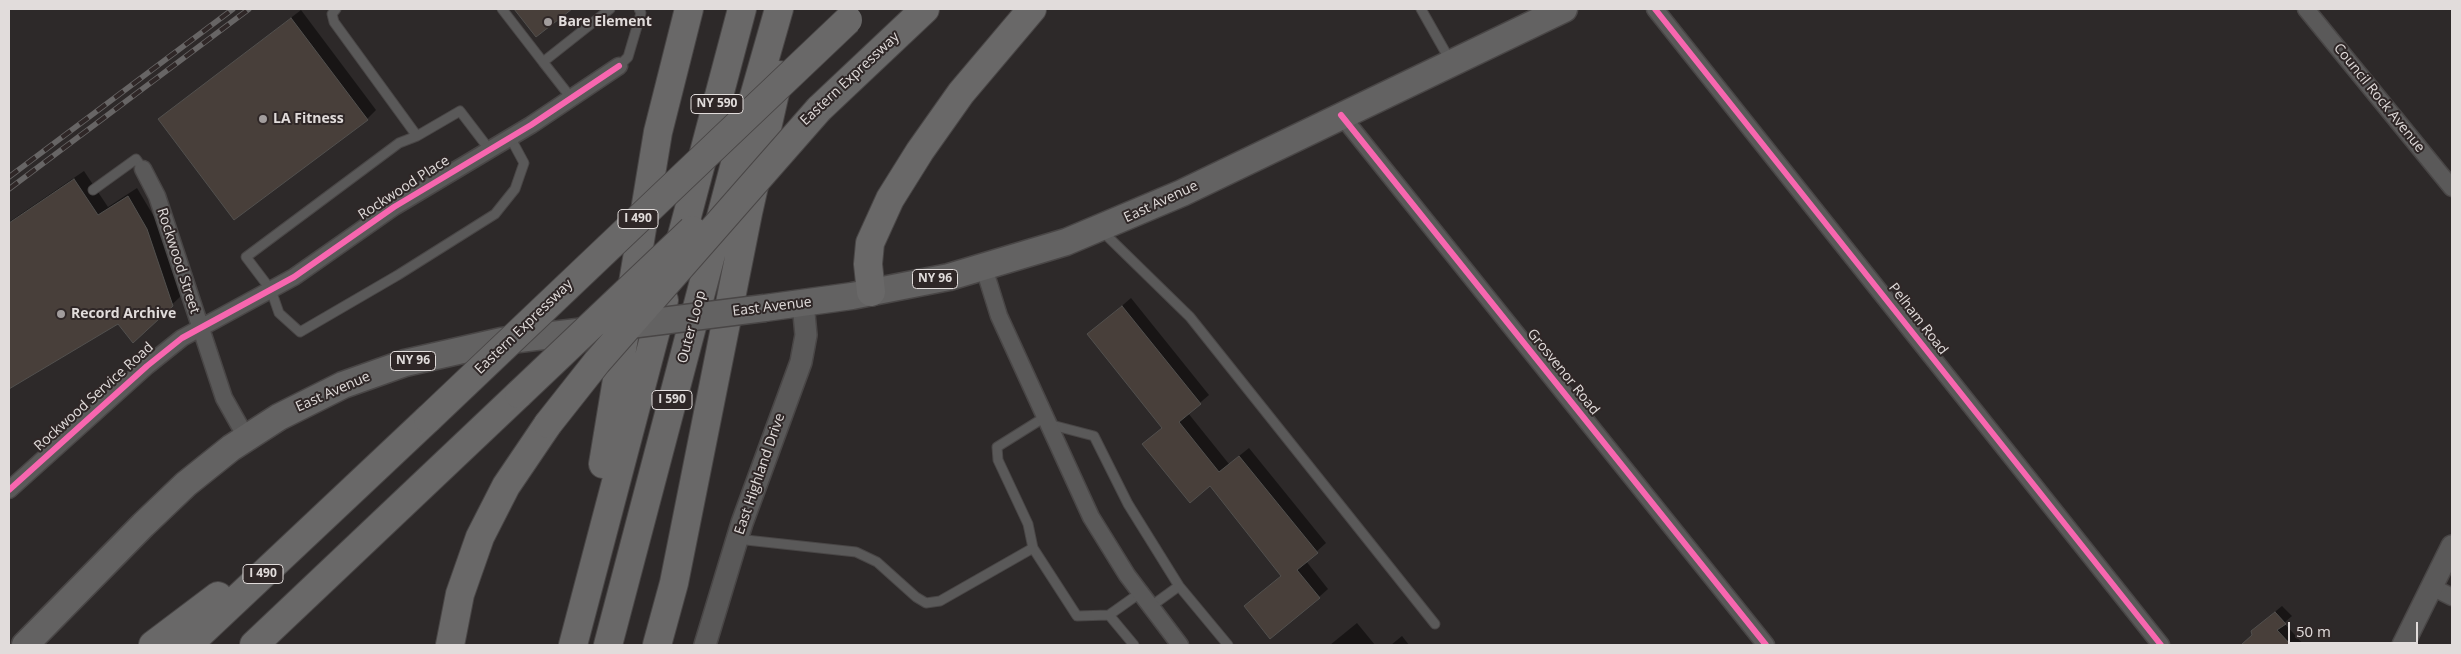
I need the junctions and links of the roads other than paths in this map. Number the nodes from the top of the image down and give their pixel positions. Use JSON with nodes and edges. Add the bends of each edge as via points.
{"nodes":[{"id":1,"x":336,"y":9,"type":"edge"},
{"id":2,"x":502,"y":9,"type":"edge"},
{"id":3,"x":610,"y":9,"type":"edge"},
{"id":4,"x":639,"y":9,"type":"edge"},
{"id":5,"x":689,"y":9,"type":"edge"},
{"id":6,"x":742,"y":9,"type":"edge"},
{"id":7,"x":779,"y":9,"type":"edge"},
{"id":8,"x":794,"y":9,"type":"edge"},
{"id":9,"x":925,"y":9,"type":"edge"},
{"id":10,"x":1032,"y":9,"type":"edge"},
{"id":11,"x":1564,"y":9,"type":"edge"},
{"id":12,"x":1655,"y":9,"type":"edge"},
{"id":13,"x":2306,"y":9,"type":"edge"},
{"id":14,"x":1423,"y":10,"type":"edge"},
{"id":15,"x":855,"y":12,"type":"edge"},
{"id":16,"x":543,"y":62,"type":"junction"},
{"id":17,"x":1451,"y":63,"type":"junction"},
{"id":18,"x":619,"y":66,"type":"joint"},
{"id":19,"x":572,"y":99,"type":"junction"},
{"id":20,"x":819,"y":109,"type":"junction"},
{"id":21,"x":1341,"y":115,"type":"junction"},
{"id":22,"x":417,"y":136,"type":"junction"},
{"id":23,"x":510,"y":137,"type":"junction"},
{"id":24,"x":489,"y":149,"type":"junction"},
{"id":25,"x":737,"y":156,"type":"joint"},
{"id":26,"x":143,"y":169,"type":"joint"},
{"id":27,"x":2452,"y":188,"type":"edge"},
{"id":28,"x":93,"y":190,"type":"dead end"},
{"id":29,"x":692,"y":198,"type":"joint"},
{"id":30,"x":1100,"y":229,"type":"junction"},
{"id":31,"x":984,"y":268,"type":"junction"},
{"id":32,"x":271,"y":290,"type":"junction"},
{"id":33,"x":871,"y":292,"type":"junction"},
{"id":34,"x":803,"y":303,"type":"junction"},
{"id":35,"x":200,"y":327,"type":"junction"},
{"id":36,"x":1046,"y":420,"type":"junction"},
{"id":37,"x":246,"y":437,"type":"junction"},
{"id":38,"x":9,"y":490,"type":"edge"},
{"id":39,"x":338,"y":503,"type":"junction"},
{"id":40,"x":737,"y":539,"type":"junction"},
{"id":41,"x":2452,"y":546,"type":"edge"},
{"id":42,"x":1034,"y":548,"type":"junction"},
{"id":43,"x":1179,"y":586,"type":"junction"},
{"id":44,"x":2432,"y":587,"type":"junction"},
{"id":45,"x":1140,"y":593,"type":"junction"},
{"id":46,"x":2452,"y":597,"type":"edge"},
{"id":47,"x":1150,"y":607,"type":"junction"},
{"id":48,"x":1109,"y":615,"type":"junction"},
{"id":49,"x":1435,"y":624,"type":"dead end"},
{"id":50,"x":574,"y":643,"type":"edge"},
{"id":51,"x":25,"y":645,"type":"edge"},
{"id":52,"x":153,"y":645,"type":"edge"},
{"id":53,"x":188,"y":645,"type":"edge"},
{"id":54,"x":254,"y":645,"type":"edge"},
{"id":55,"x":450,"y":645,"type":"edge"},
{"id":56,"x":608,"y":645,"type":"edge"},
{"id":57,"x":657,"y":645,"type":"edge"},
{"id":58,"x":705,"y":645,"type":"edge"},
{"id":59,"x":1134,"y":645,"type":"edge"},
{"id":60,"x":1180,"y":645,"type":"edge"},
{"id":61,"x":1228,"y":645,"type":"edge"},
{"id":62,"x":1766,"y":645,"type":"edge"},
{"id":63,"x":2161,"y":645,"type":"edge"},
{"id":64,"x":2403,"y":645,"type":"edge"}],
"edges":[{"from":1,"to":22,"type":"lane","via":[[332,14],[334,22]]},
{"from":2,"to":16,"type":"lane"},
{"from":3,"to":16,"type":"lane"},
{"from":4,"to":18,"type":"lane","via":[[641,13],[628,57]]},
{"from":5,"to":50,"type":"highway","via":[[658,132]]},
{"from":6,"to":29,"type":"highway","number":"NY 590"},
{"from":7,"to":25,"type":"highway","name":"Outer Loop","number":"NY 590"},
{"from":8,"to":57,"type":"highway","via":[[748,213],[674,583]]},
{"from":9,"to":20,"type":"highway","name":"Eastern Expressway"},
{"from":10,"to":33,"type":"highway","via":[[961,93],[890,199],[870,243]]},
{"from":11,"to":17,"type":"main road","name":"East Avenue","number":"NY 96"},
{"from":12,"to":63,"type":"street","name":"Pelham Road"},
{"from":13,"to":27,"type":"street","name":"Council Rock Avenue"},
{"from":14,"to":17,"type":"lane"},
{"from":15,"to":39,"type":"highway","name":"Eastern Expressway","number":"I 490","bridge":true},
{"from":16,"to":19,"type":"lane"},
{"from":17,"to":21,"type":"main road","name":"East Avenue","number":"NY 96"},
{"from":18,"to":19,"type":"street","name":"Rockwood Place"},
{"from":19,"to":23,"type":"street","name":"Rockwood Place"},
{"from":20,"to":54,"type":"highway","name":"Eastern Expressway","bridge":true},
{"from":20,"to":55,"type":"highway","bridge":true,"via":[[597,362],[548,424],[506,486],[482,532],[460,594]]},
{"from":21,"to":30,"type":"main road","name":"East Avenue","number":"NY 96","via":[[1182,193]]},
{"from":21,"to":62,"type":"street","name":"Grosvenor Road"},
{"from":22,"to":24,"type":"lane","via":[[460,111]]},
{"from":22,"to":32,"type":"lane","via":[[399,143],[246,258]]},
{"from":23,"to":24,"type":"street","name":"Rockwood Place"},
{"from":23,"to":32,"type":"lane","via":[[524,163],[515,189],[495,214],[300,332],[279,313]]},
{"from":24,"to":32,"type":"street","name":"Rockwood Place","via":[[394,207]]},
{"from":25,"to":56,"type":"highway","name":"Outer Loop","number":"I 590"},
{"from":26,"to":28,"type":"lane","via":[[136,159]]},
{"from":26,"to":35,"type":"street","name":"Rockwood Street","via":[[156,196]]},
{"from":29,"to":50,"type":"highway","number":"I 590"},
{"from":30,"to":31,"type":"main road","name":"East Avenue","number":"NY 96"},
{"from":30,"to":49,"type":"lane","via":[[1190,317]]},
{"from":31,"to":33,"type":"main road","name":"East Avenue","number":"NY 96"},
{"from":31,"to":36,"type":"street","via":[[999,316]]},
{"from":32,"to":35,"type":"street","name":"Rockwood Place"},
{"from":33,"to":34,"type":"main road","name":"East Avenue","number":"NY 96"},
{"from":34,"to":37,"type":"main road","name":"East Avenue","number":"NY 96","bridge":true,"via":[[502,341],[405,363],[314,398]]},
{"from":34,"to":40,"type":"street","name":"East Highland Drive","via":[[806,335],[801,362]]},
{"from":35,"to":37,"type":"street","name":"Rockwood Street","via":[[228,407]]},
{"from":35,"to":38,"type":"street","name":"Rockwood Service Road","via":[[156,358]]},
{"from":36,"to":42,"type":"lane","via":[[997,447],[998,460],[1028,524]]},
{"from":36,"to":43,"type":"lane","via":[[1094,436],[1128,504]]},
{"from":36,"to":45,"type":"street","via":[[1091,517]]},
{"from":37,"to":51,"type":"main road","name":"East Avenue","number":"NY 96","via":[[163,505]]},
{"from":39,"to":52,"type":"highway"},
{"from":39,"to":53,"type":"highway","name":"Eastern Expressway","number":"I 490"},
{"from":40,"to":42,"type":"lane","via":[[856,552],[877,562],[916,598],[926,603],[940,601]]},
{"from":40,"to":58,"type":"street","name":"East Highland Drive"},
{"from":41,"to":44,"type":"street"},
{"from":42,"to":48,"type":"lane","via":[[1077,616]]},
{"from":43,"to":47,"type":"lane"},
{"from":43,"to":61,"type":"lane"},
{"from":44,"to":46,"type":"street"},
{"from":44,"to":64,"type":"street"},
{"from":45,"to":47,"type":"street"},
{"from":45,"to":48,"type":"lane"},
{"from":47,"to":60,"type":"street"},
{"from":48,"to":59,"type":"lane"}]}
